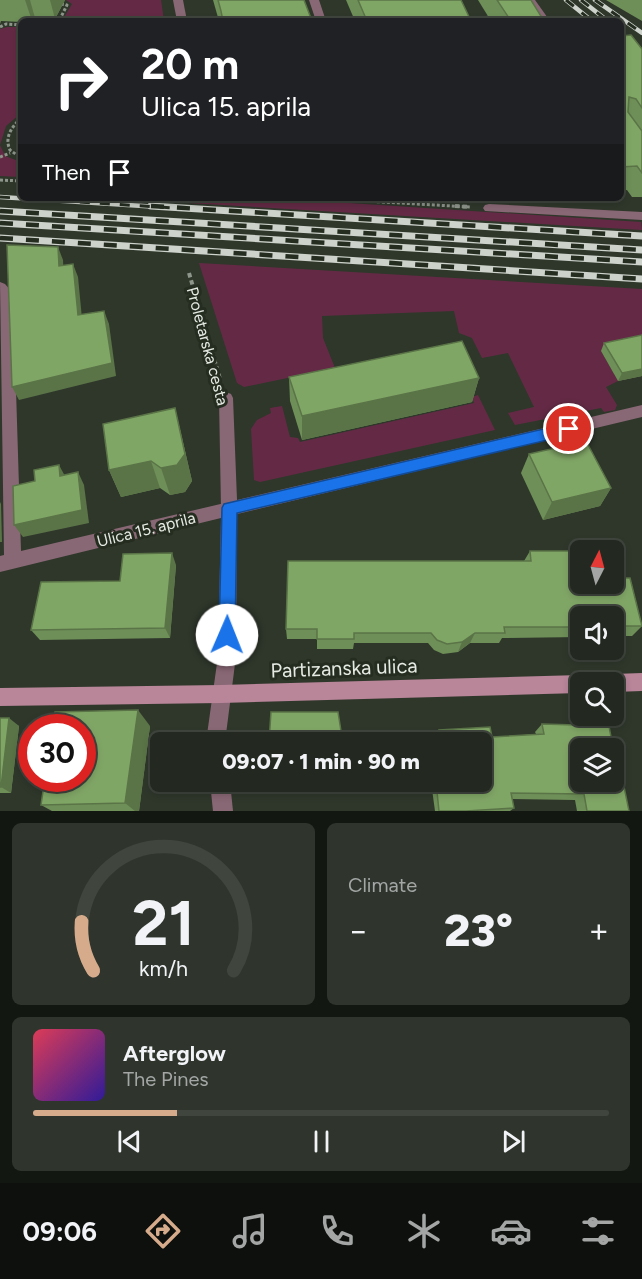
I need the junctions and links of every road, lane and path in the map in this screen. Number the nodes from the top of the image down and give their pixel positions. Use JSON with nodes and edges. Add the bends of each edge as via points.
{"nodes":[{"id":1,"x":178,"y":0,"type":"edge"},
{"id":2,"x":314,"y":0,"type":"edge"},
{"id":3,"x":530,"y":0,"type":"edge"},
{"id":4,"x":51,"y":4,"type":"dead end"},
{"id":5,"x":501,"y":16,"type":"edge"},
{"id":6,"x":60,"y":18,"type":"edge"},
{"id":7,"x":181,"y":18,"type":"edge"},
{"id":8,"x":320,"y":18,"type":"edge"},
{"id":9,"x":478,"y":18,"type":"edge"},
{"id":10,"x":543,"y":18,"type":"edge"},
{"id":11,"x":18,"y":25,"type":"edge"},
{"id":12,"x":0,"y":27,"type":"edge"},
{"id":13,"x":18,"y":121,"type":"edge"},
{"id":14,"x":10,"y":153,"type":"junction"},
{"id":15,"x":0,"y":157,"type":"edge"},
{"id":16,"x":18,"y":157,"type":"edge"},
{"id":17,"x":0,"y":180,"type":"edge"},
{"id":18,"x":18,"y":181,"type":"edge"},
{"id":19,"x":365,"y":201,"type":"edge"},
{"id":20,"x":489,"y":208,"type":"joint"},
{"id":21,"x":642,"y":216,"type":"edge"},
{"id":22,"x":189,"y":273,"type":"dead end"},
{"id":23,"x":0,"y":287,"type":"edge"},
{"id":24,"x":226,"y":398,"type":"joint"},
{"id":25,"x":642,"y":411,"type":"edge"},
{"id":26,"x":229,"y":508,"type":"junction"},
{"id":27,"x":6,"y":563,"type":"edge"},
{"id":28,"x":642,"y":682,"type":"edge"},
{"id":29,"x":624,"y":683,"type":"edge"},
{"id":30,"x":570,"y":684,"type":"edge"},
{"id":31,"x":221,"y":694,"type":"junction"},
{"id":32,"x":0,"y":697,"type":"edge"},
{"id":33,"x":217,"y":732,"type":"edge"},
{"id":34,"x":221,"y":792,"type":"edge"},
{"id":35,"x":223,"y":811,"type":"edge"}],
"edges":[{"from":1,"to":7,"type":"street"},
{"from":2,"to":8,"type":"street"},
{"from":3,"to":10,"type":"street"},
{"from":4,"to":6,"type":"path","via":[[67,5]]},
{"from":5,"to":9,"type":"path"},
{"from":11,"to":12,"type":"path"},
{"from":13,"to":14,"type":"path","via":[[6,141]]},
{"from":14,"to":15,"type":"path"},
{"from":14,"to":16,"type":"path"},
{"from":17,"to":18,"type":"path"},
{"from":19,"to":20,"type":"path"},
{"from":20,"to":21,"type":"street"},
{"from":22,"to":24,"type":"path","name":"Proletarska cesta"},
{"from":23,"to":27,"type":"street","via":[[6,293]]},
{"from":24,"to":26,"type":"street","name":"Proletarska cesta"},
{"from":25,"to":26,"type":"street","name":"Ulica 15. aprila"},
{"from":26,"to":27,"type":"street","name":"Ulica 15. aprila"},
{"from":26,"to":31,"type":"street","name":"Proletarska cesta","via":[[227,656]]},
{"from":28,"to":29,"type":"street"},
{"from":30,"to":31,"type":"street","name":"Partizanska ulica"},
{"from":31,"to":32,"type":"street","name":"Partizanska ulica"},
{"from":31,"to":33,"type":"street","name":"Proletarska cesta"},
{"from":34,"to":35,"type":"street"}]}
